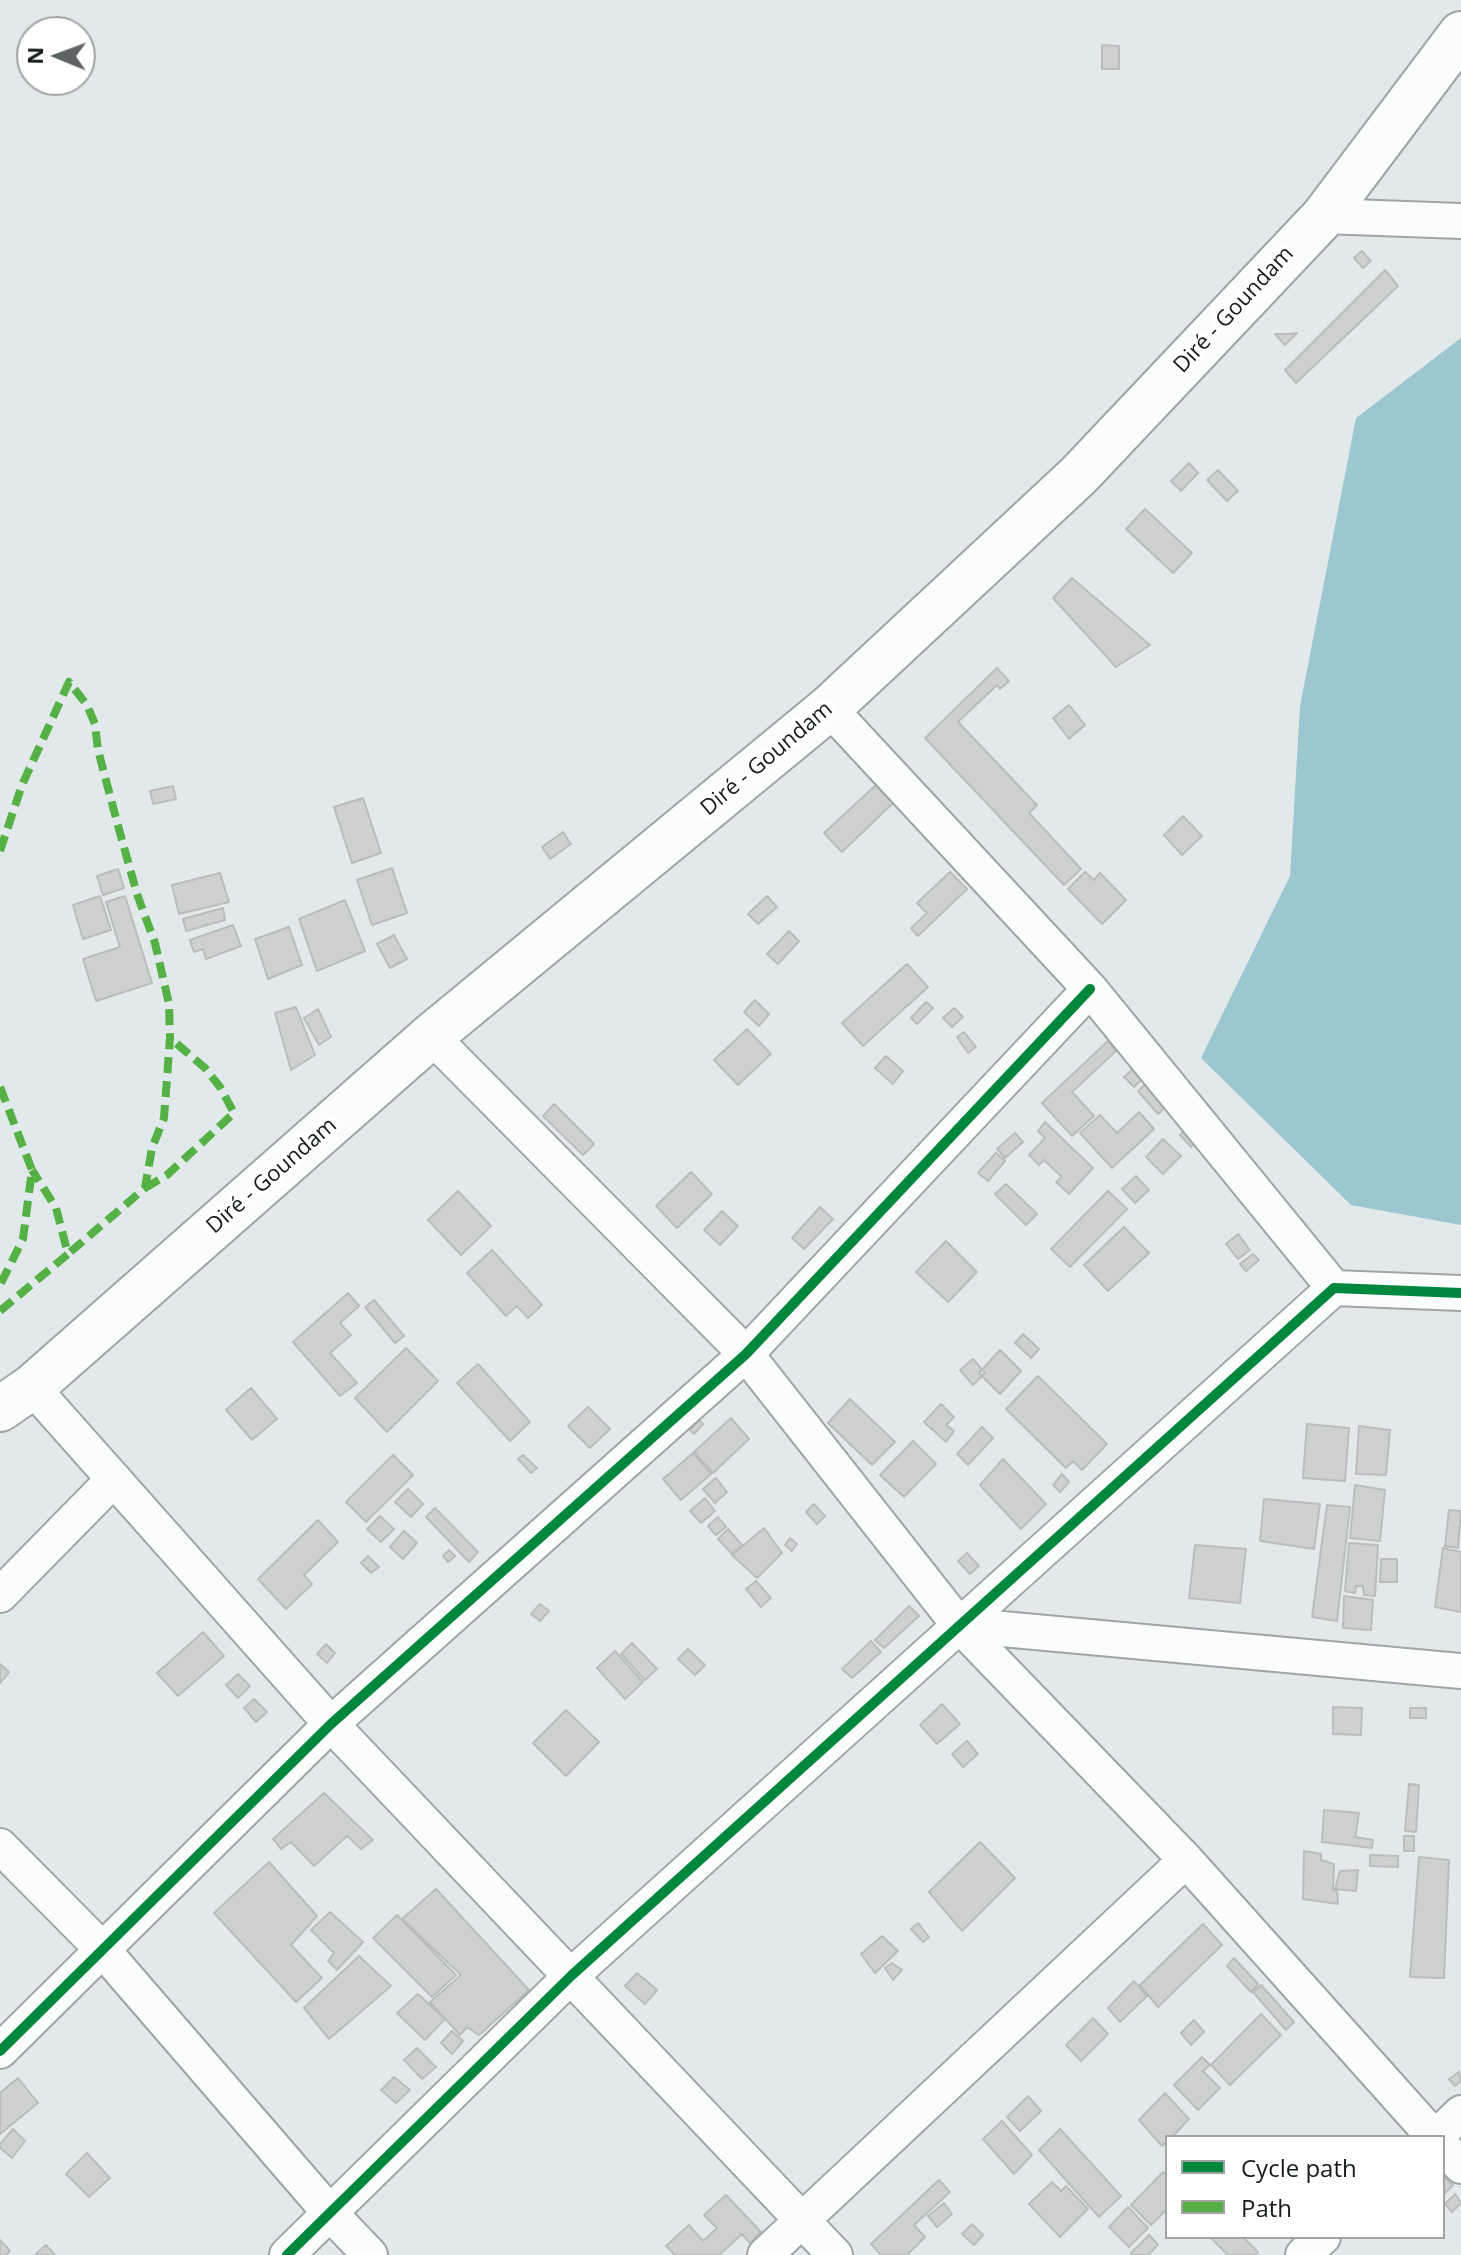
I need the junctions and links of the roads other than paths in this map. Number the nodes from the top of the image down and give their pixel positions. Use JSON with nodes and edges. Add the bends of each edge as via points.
{"nodes":[{"id":1,"x":1461,"y":34,"type":"edge"},
{"id":2,"x":1324,"y":216,"type":"junction"},
{"id":3,"x":1461,"y":221,"type":"edge"},
{"id":4,"x":829,"y":708,"type":"junction"},
{"id":5,"x":1090,"y":989,"type":"junction"},
{"id":6,"x":431,"y":1036,"type":"junction"},
{"id":7,"x":1334,"y":1288,"type":"junction"},
{"id":8,"x":1461,"y":1293,"type":"edge"},
{"id":9,"x":746,"y":1354,"type":"junction"},
{"id":10,"x":16,"y":1398,"type":"edge"},
{"id":11,"x":114,"y":1479,"type":"junction"},
{"id":12,"x":0,"y":1595,"type":"edge"},
{"id":13,"x":959,"y":1625,"type":"junction"},
{"id":14,"x":1461,"y":1671,"type":"edge"},
{"id":15,"x":331,"y":1724,"type":"junction"},
{"id":16,"x":0,"y":1846,"type":"edge"},
{"id":17,"x":1186,"y":1860,"type":"junction"},
{"id":18,"x":102,"y":1949,"type":"junction"},
{"id":19,"x":572,"y":1975,"type":"junction"},
{"id":20,"x":0,"y":2051,"type":"edge"},
{"id":21,"x":1461,"y":2113,"type":"edge"},
{"id":22,"x":1433,"y":2135,"type":"edge"},
{"id":23,"x":1437,"y":2135,"type":"edge"},
{"id":24,"x":1445,"y":2149,"type":"edge"},
{"id":25,"x":1461,"y":2166,"type":"edge"},
{"id":26,"x":330,"y":2213,"type":"junction"},
{"id":27,"x":802,"y":2220,"type":"junction"},
{"id":28,"x":1321,"y":2239,"type":"edge"},
{"id":29,"x":287,"y":2255,"type":"edge"},
{"id":30,"x":370,"y":2255,"type":"edge"},
{"id":31,"x":765,"y":2255,"type":"edge"},
{"id":32,"x":835,"y":2255,"type":"edge"},
{"id":33,"x":1303,"y":2255,"type":"edge"}],
"edges":[{"from":1,"to":2,"type":"main road","name":"Diré - Goundam"},
{"from":2,"to":3,"type":"street"},
{"from":2,"to":4,"type":"main road","name":"Diré - Goundam","via":[[1079,475]]},
{"from":4,"to":5,"type":"street"},
{"from":4,"to":6,"type":"main road","name":"Diré - Goundam"},
{"from":5,"to":7,"type":"street"},
{"from":5,"to":9,"type":"street"},
{"from":6,"to":9,"type":"street"},
{"from":6,"to":10,"type":"main road","name":"Diré - Goundam"},
{"from":7,"to":8,"type":"street"},
{"from":7,"to":13,"type":"street"},
{"from":9,"to":13,"type":"street"},
{"from":9,"to":15,"type":"street"},
{"from":10,"to":11,"type":"street"},
{"from":11,"to":12,"type":"street"},
{"from":11,"to":15,"type":"street"},
{"from":13,"to":14,"type":"street"},
{"from":13,"to":17,"type":"street"},
{"from":13,"to":19,"type":"street"},
{"from":15,"to":18,"type":"street"},
{"from":15,"to":19,"type":"street"},
{"from":16,"to":18,"type":"street"},
{"from":17,"to":22,"type":"street"},
{"from":17,"to":27,"type":"street"},
{"from":18,"to":20,"type":"street"},
{"from":18,"to":26,"type":"street"},
{"from":19,"to":26,"type":"street"},
{"from":19,"to":27,"type":"street"},
{"from":21,"to":23,"type":"street"},
{"from":24,"to":25,"type":"street"},
{"from":26,"to":29,"type":"street"},
{"from":26,"to":30,"type":"street"},
{"from":27,"to":31,"type":"street"},
{"from":27,"to":32,"type":"street"},
{"from":28,"to":33,"type":"street"}]}
